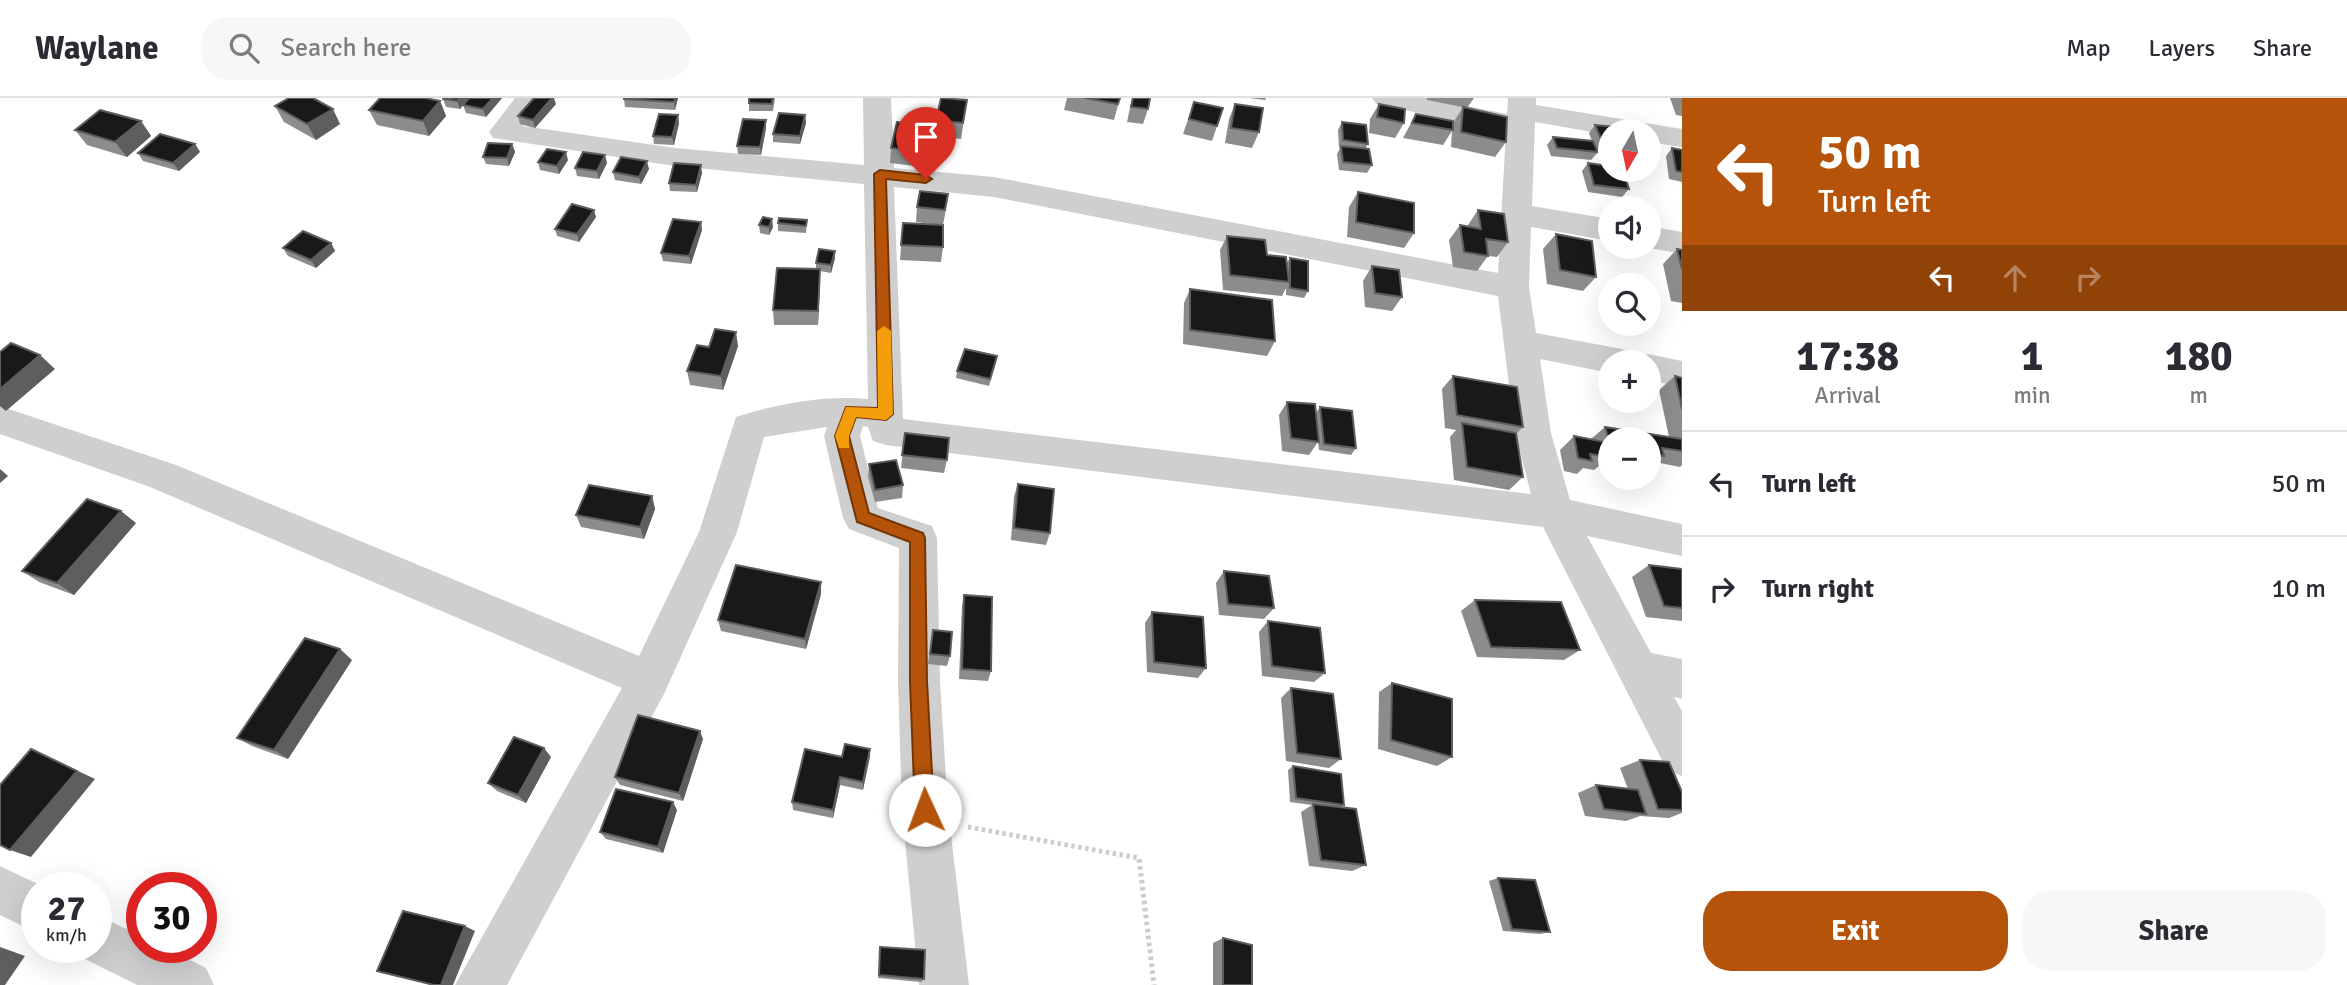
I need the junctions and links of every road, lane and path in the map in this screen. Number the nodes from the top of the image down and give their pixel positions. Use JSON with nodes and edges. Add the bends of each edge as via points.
{"nodes":[{"id":1,"x":530,"y":98,"type":"edge"},
{"id":2,"x":877,"y":98,"type":"edge"},
{"id":3,"x":1386,"y":98,"type":"edge"},
{"id":4,"x":1521,"y":111,"type":"edge"},
{"id":5,"x":1598,"y":124,"type":"edge"},
{"id":6,"x":1661,"y":135,"type":"edge"},
{"id":7,"x":1682,"y":138,"type":"edge"},
{"id":8,"x":880,"y":174,"type":"junction"},
{"id":9,"x":1518,"y":215,"type":"junction"},
{"id":10,"x":1598,"y":228,"type":"edge"},
{"id":11,"x":1661,"y":239,"type":"edge"},
{"id":12,"x":1682,"y":243,"type":"edge"},
{"id":13,"x":1513,"y":287,"type":"junction"},
{"id":14,"x":1522,"y":343,"type":"junction"},
{"id":15,"x":1598,"y":357,"type":"edge"},
{"id":16,"x":1661,"y":370,"type":"edge"},
{"id":17,"x":1682,"y":374,"type":"edge"},
{"id":18,"x":868,"y":413,"type":"junction"},
{"id":19,"x":0,"y":420,"type":"edge"},
{"id":20,"x":1555,"y":513,"type":"junction"},
{"id":21,"x":1682,"y":540,"type":"edge"},
{"id":22,"x":1637,"y":670,"type":"junction"},
{"id":23,"x":1682,"y":679,"type":"edge"},
{"id":24,"x":649,"y":680,"type":"junction"},
{"id":25,"x":1682,"y":755,"type":"edge"},
{"id":26,"x":925,"y":810,"type":"junction"},
{"id":27,"x":0,"y":890,"type":"edge"},
{"id":28,"x":21,"y":901,"type":"edge"},
{"id":29,"x":112,"y":947,"type":"edge"},
{"id":30,"x":189,"y":985,"type":"edge"},
{"id":31,"x":481,"y":985,"type":"edge"},
{"id":32,"x":944,"y":985,"type":"edge"},
{"id":33,"x":1154,"y":985,"type":"edge"}],
"edges":[{"from":1,"to":8,"type":"street","via":[[503,132],[675,157]]},
{"from":2,"to":8,"type":"street"},
{"from":3,"to":4,"type":"street"},
{"from":4,"to":5,"type":"street"},
{"from":4,"to":9,"type":"street"},
{"from":6,"to":7,"type":"street"},
{"from":8,"to":13,"type":"street","via":[[994,187]]},
{"from":8,"to":18,"type":"street"},
{"from":9,"to":10,"type":"street"},
{"from":9,"to":13,"type":"street"},
{"from":11,"to":12,"type":"street"},
{"from":13,"to":14,"type":"street"},
{"from":14,"to":15,"type":"street"},
{"from":14,"to":20,"type":"street","via":[[1533,433]]},
{"from":16,"to":17,"type":"street"},
{"from":18,"to":20,"type":"street","via":[[886,431]]},
{"from":18,"to":24,"type":"street","via":[[777,419],[749,427],[718,532]]},
{"from":18,"to":26,"type":"street","via":[[842,436],[862,518],[918,538]]},
{"from":19,"to":24,"type":"street","via":[[163,476]]},
{"from":20,"to":21,"type":"street"},
{"from":20,"to":22,"type":"street"},
{"from":22,"to":23,"type":"street"},
{"from":22,"to":25,"type":"street"},
{"from":24,"to":31,"type":"street"},
{"from":26,"to":32,"type":"street"},
{"from":26,"to":33,"type":"path","via":[[962,825],[1139,858]]},
{"from":27,"to":28,"type":"street"},
{"from":29,"to":30,"type":"street"}]}
